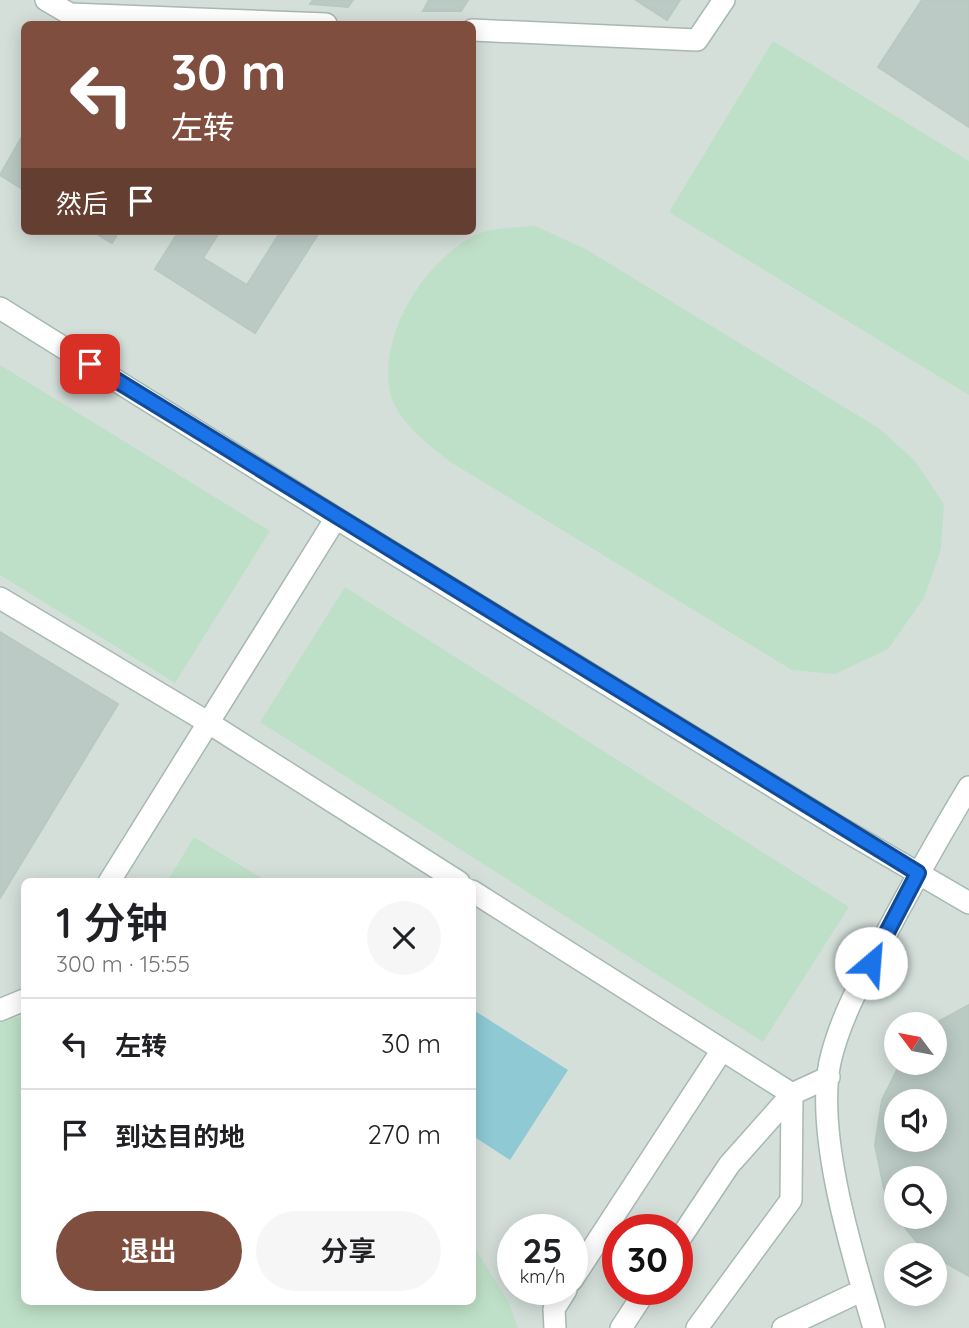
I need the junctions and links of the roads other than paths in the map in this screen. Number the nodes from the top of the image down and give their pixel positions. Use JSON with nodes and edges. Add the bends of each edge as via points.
{"nodes":[{"id":1,"x":46,"y":0,"type":"edge"},
{"id":2,"x":724,"y":0,"type":"edge"},
{"id":3,"x":249,"y":21,"type":"edge"},
{"id":4,"x":476,"y":30,"type":"edge"},
{"id":5,"x":0,"y":308,"type":"edge"},
{"id":6,"x":336,"y":518,"type":"junction"},
{"id":7,"x":0,"y":598,"type":"edge"},
{"id":8,"x":209,"y":723,"type":"junction"},
{"id":9,"x":969,"y":787,"type":"edge"},
{"id":10,"x":918,"y":873,"type":"junction"},
{"id":11,"x":112,"y":878,"type":"edge"},
{"id":12,"x":453,"y":878,"type":"edge"},
{"id":13,"x":476,"y":894,"type":"edge"},
{"id":14,"x":969,"y":903,"type":"edge"},
{"id":15,"x":21,"y":1001,"type":"edge"},
{"id":16,"x":0,"y":1010,"type":"edge"},
{"id":17,"x":722,"y":1050,"type":"junction"},
{"id":18,"x":829,"y":1077,"type":"junction"},
{"id":19,"x":792,"y":1094,"type":"junction"},
{"id":20,"x":693,"y":1219,"type":"edge"},
{"id":21,"x":588,"y":1255,"type":"edge"},
{"id":22,"x":863,"y":1290,"type":"junction"},
{"id":23,"x":557,"y":1305,"type":"edge"},
{"id":24,"x":636,"y":1305,"type":"edge"},
{"id":25,"x":555,"y":1328,"type":"edge"},
{"id":26,"x":621,"y":1328,"type":"edge"},
{"id":27,"x":697,"y":1328,"type":"edge"},
{"id":28,"x":783,"y":1328,"type":"edge"},
{"id":29,"x":874,"y":1328,"type":"edge"}],
"edges":[{"from":1,"to":3,"type":"street","via":[[70,14]]},
{"from":2,"to":4,"type":"street","via":[[697,40]]},
{"from":5,"to":6,"type":"street"},
{"from":6,"to":8,"type":"street"},
{"from":6,"to":10,"type":"street"},
{"from":7,"to":8,"type":"street"},
{"from":8,"to":11,"type":"street"},
{"from":8,"to":12,"type":"street"},
{"from":9,"to":10,"type":"street"},
{"from":10,"to":14,"type":"street"},
{"from":10,"to":18,"type":"street","via":[[848,1008]]},
{"from":13,"to":17,"type":"street"},
{"from":15,"to":16,"type":"street"},
{"from":17,"to":19,"type":"street"},
{"from":17,"to":21,"type":"street"},
{"from":18,"to":19,"type":"street"},
{"from":18,"to":22,"type":"street","via":[[827,1128]]},
{"from":19,"to":20,"type":"street","via":[[729,1165]]},
{"from":19,"to":27,"type":"street","via":[[791,1200]]},
{"from":22,"to":28,"type":"street"},
{"from":22,"to":29,"type":"street"},
{"from":23,"to":25,"type":"street"},
{"from":24,"to":26,"type":"street"}]}
